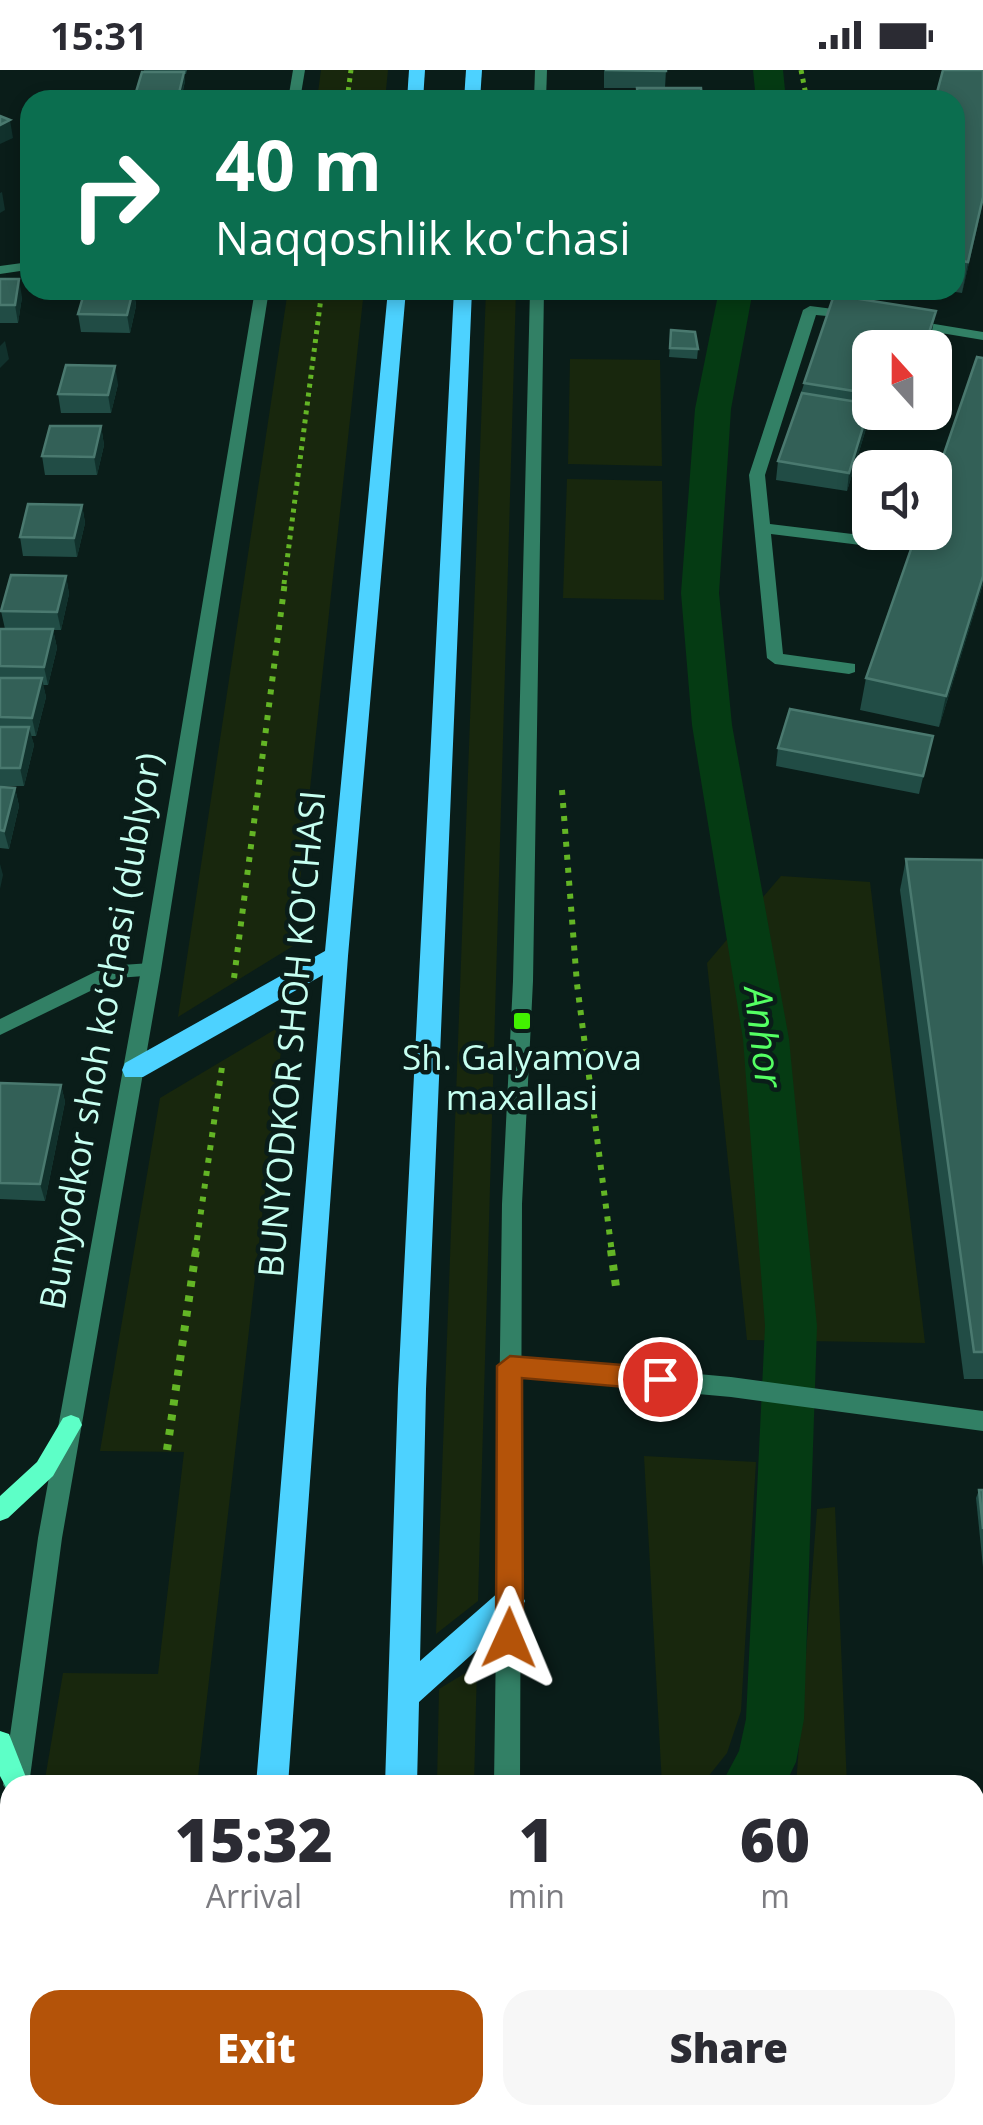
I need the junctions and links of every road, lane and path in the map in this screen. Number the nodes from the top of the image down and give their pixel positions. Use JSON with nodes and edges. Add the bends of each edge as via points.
{"nodes":[{"id":1,"x":260,"y":300,"type":"edge"},
{"id":2,"x":321,"y":300,"type":"edge"},
{"id":3,"x":397,"y":300,"type":"edge"},
{"id":4,"x":463,"y":300,"type":"edge"},
{"id":5,"x":537,"y":300,"type":"edge"},
{"id":6,"x":859,"y":300,"type":"edge"},
{"id":7,"x":855,"y":316,"type":"junction"},
{"id":8,"x":875,"y":318,"type":"edge"},
{"id":9,"x":893,"y":321,"type":"edge"},
{"id":10,"x":983,"y":336,"type":"edge"},
{"id":11,"x":762,"y":528,"type":"junction"},
{"id":12,"x":852,"y":540,"type":"edge"},
{"id":13,"x":849,"y":668,"type":"dead end"},
{"id":14,"x":562,"y":779,"type":"dead end"},
{"id":15,"x":336,"y":956,"type":"junction"},
{"id":16,"x":151,"y":970,"type":"junction"},
{"id":17,"x":234,"y":982,"type":"dead end"},
{"id":18,"x":0,"y":1028,"type":"edge"},
{"id":19,"x":224,"y":1060,"type":"dead end"},
{"id":20,"x":134,"y":1070,"type":"junction"},
{"id":21,"x":617,"y":1294,"type":"dead end"},
{"id":22,"x":510,"y":1366,"type":"junction"},
{"id":23,"x":983,"y":1421,"type":"edge"},
{"id":24,"x":70,"y":1425,"type":"junction"},
{"id":25,"x":167,"y":1450,"type":"dead end"},
{"id":26,"x":0,"y":1512,"type":"edge"},
{"id":27,"x":510,"y":1601,"type":"junction"},
{"id":28,"x":404,"y":1694,"type":"junction"},
{"id":29,"x":0,"y":1743,"type":"edge"},
{"id":30,"x":12,"y":1775,"type":"edge"},
{"id":31,"x":18,"y":1775,"type":"edge"},
{"id":32,"x":273,"y":1775,"type":"edge"},
{"id":33,"x":401,"y":1775,"type":"edge"},
{"id":34,"x":507,"y":1775,"type":"edge"}],
"edges":[{"from":1,"to":16,"type":"street","name":"Bunyodkor shoh koʻchasi (dublyor)"},
{"from":2,"to":17,"type":"path"},
{"from":3,"to":15,"type":"main road","name":"BUNYODKOR SHOH KO'CHASI"},
{"from":4,"to":28,"type":"main road"},
{"from":5,"to":22,"type":"street"},
{"from":6,"to":7,"type":"street"},
{"from":7,"to":8,"type":"street"},
{"from":7,"to":11,"type":"street","via":[[810,310],[757,474]]},
{"from":9,"to":10,"type":"street"},
{"from":11,"to":12,"type":"street"},
{"from":11,"to":13,"type":"street","via":[[775,658]]},
{"from":14,"to":21,"type":"path","via":[[577,984]]},
{"from":15,"to":20,"type":"main road"},
{"from":15,"to":32,"type":"main road","name":"BUNYODKOR SHOH KO'CHASI"},
{"from":16,"to":18,"type":"street","via":[[114,971]]},
{"from":16,"to":20,"type":"street","name":"Bunyodkor shoh koʻchasi (dublyor)"},
{"from":19,"to":25,"type":"path"},
{"from":20,"to":24,"type":"street","name":"Bunyodkor shoh koʻchasi (dublyor)"},
{"from":22,"to":23,"type":"street","via":[[731,1386]]},
{"from":22,"to":27,"type":"street"},
{"from":24,"to":26,"type":"main road","via":[[45,1468]]},
{"from":24,"to":31,"type":"street","name":"Bunyodkor shoh koʻchasi (dublyor)"},
{"from":27,"to":28,"type":"main road"},
{"from":27,"to":34,"type":"street"},
{"from":28,"to":33,"type":"main road"},
{"from":29,"to":30,"type":"main road"}]}
